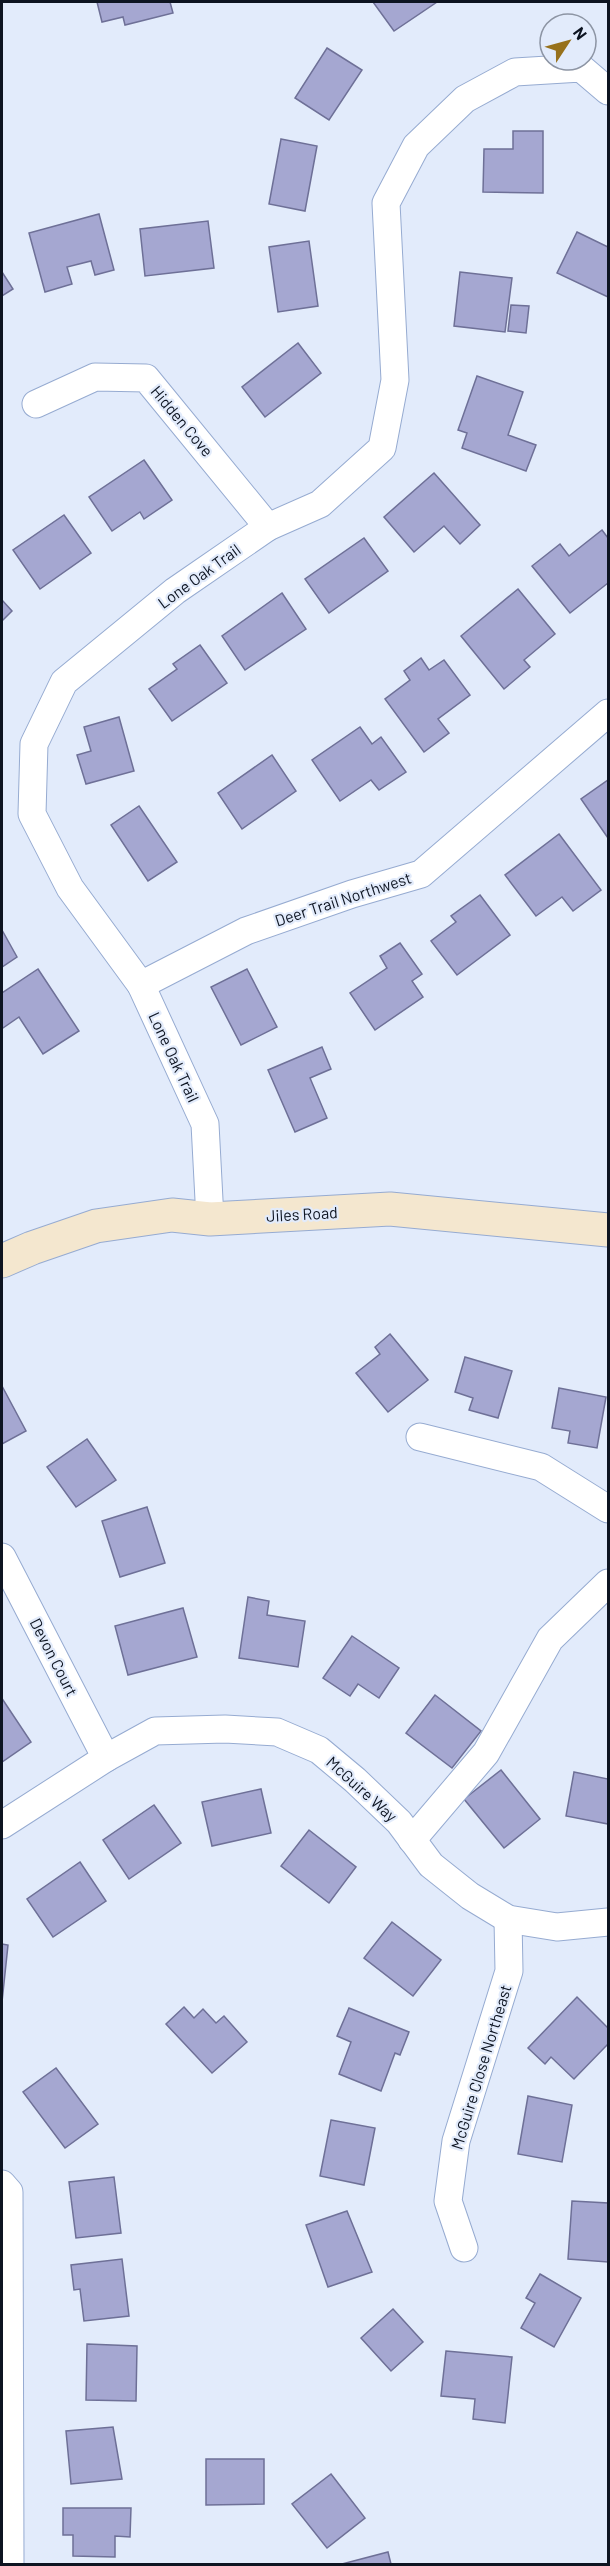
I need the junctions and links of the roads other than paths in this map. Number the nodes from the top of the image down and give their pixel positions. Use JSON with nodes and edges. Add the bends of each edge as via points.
{"nodes":[{"id":1,"x":609,"y":91,"type":"edge"},
{"id":2,"x":36,"y":404,"type":"dead end"},
{"id":3,"x":268,"y":527,"type":"junction"},
{"id":4,"x":609,"y":713,"type":"edge"},
{"id":5,"x":141,"y":985,"type":"junction"},
{"id":6,"x":210,"y":1219,"type":"junction"},
{"id":7,"x":609,"y":1230,"type":"edge"},
{"id":8,"x":2,"y":1261,"type":"edge"},
{"id":9,"x":420,"y":1437,"type":"dead end"},
{"id":10,"x":609,"y":1509,"type":"edge"},
{"id":11,"x":2,"y":1557,"type":"edge"},
{"id":12,"x":609,"y":1583,"type":"edge"},
{"id":13,"x":106,"y":1758,"type":"junction"},
{"id":14,"x":2,"y":1825,"type":"edge"},
{"id":15,"x":412,"y":1840,"type":"junction"},
{"id":16,"x":508,"y":1919,"type":"junction"},
{"id":17,"x":609,"y":1922,"type":"edge"},
{"id":18,"x":2,"y":2184,"type":"edge"},
{"id":19,"x":464,"y":2248,"type":"dead end"},
{"id":20,"x":10,"y":2565,"type":"edge"}],
"edges":[{"from":1,"to":3,"type":"street","name":"Lone Oak Trail","via":[[581,68],[515,72],[465,99],[416,146],[386,203],[395,380],[382,448],[320,504]]},
{"from":2,"to":3,"type":"street","name":"Hidden Cove","via":[[95,377],[146,378]]},
{"from":3,"to":5,"type":"street","name":"Lone Oak Trail","via":[[175,591],[64,682],[34,744],[32,814],[70,888]]},
{"from":4,"to":5,"type":"street","name":"Deer Trail Northwest","via":[[421,874],[246,931]]},
{"from":5,"to":6,"type":"street","name":"Lone Oak Trail","via":[[205,1124]]},
{"from":6,"to":7,"type":"street","name":"Jiles Road","via":[[390,1209]]},
{"from":6,"to":8,"type":"street","name":"Jiles Road","via":[[172,1215],[96,1226]]},
{"from":9,"to":10,"type":"street","via":[[540,1467]]},
{"from":11,"to":13,"type":"street","name":"Devon Court"},
{"from":12,"to":15,"type":"street","via":[[550,1639],[486,1753]]},
{"from":13,"to":14,"type":"street","name":"McGuire Way"},
{"from":13,"to":15,"type":"street","name":"McGuire Way","via":[[155,1731],[277,1732],[320,1750],[399,1822]]},
{"from":15,"to":16,"type":"street","name":"McGuire Way","via":[[431,1866]]},
{"from":16,"to":17,"type":"street","name":"McGuire Way","via":[[557,1927]]},
{"from":16,"to":19,"type":"street","name":"McGuire Close Northeast","via":[[509,1971],[456,2141],[448,2201]]},
{"from":18,"to":20,"type":"street","via":[[9,2193]]}]}
